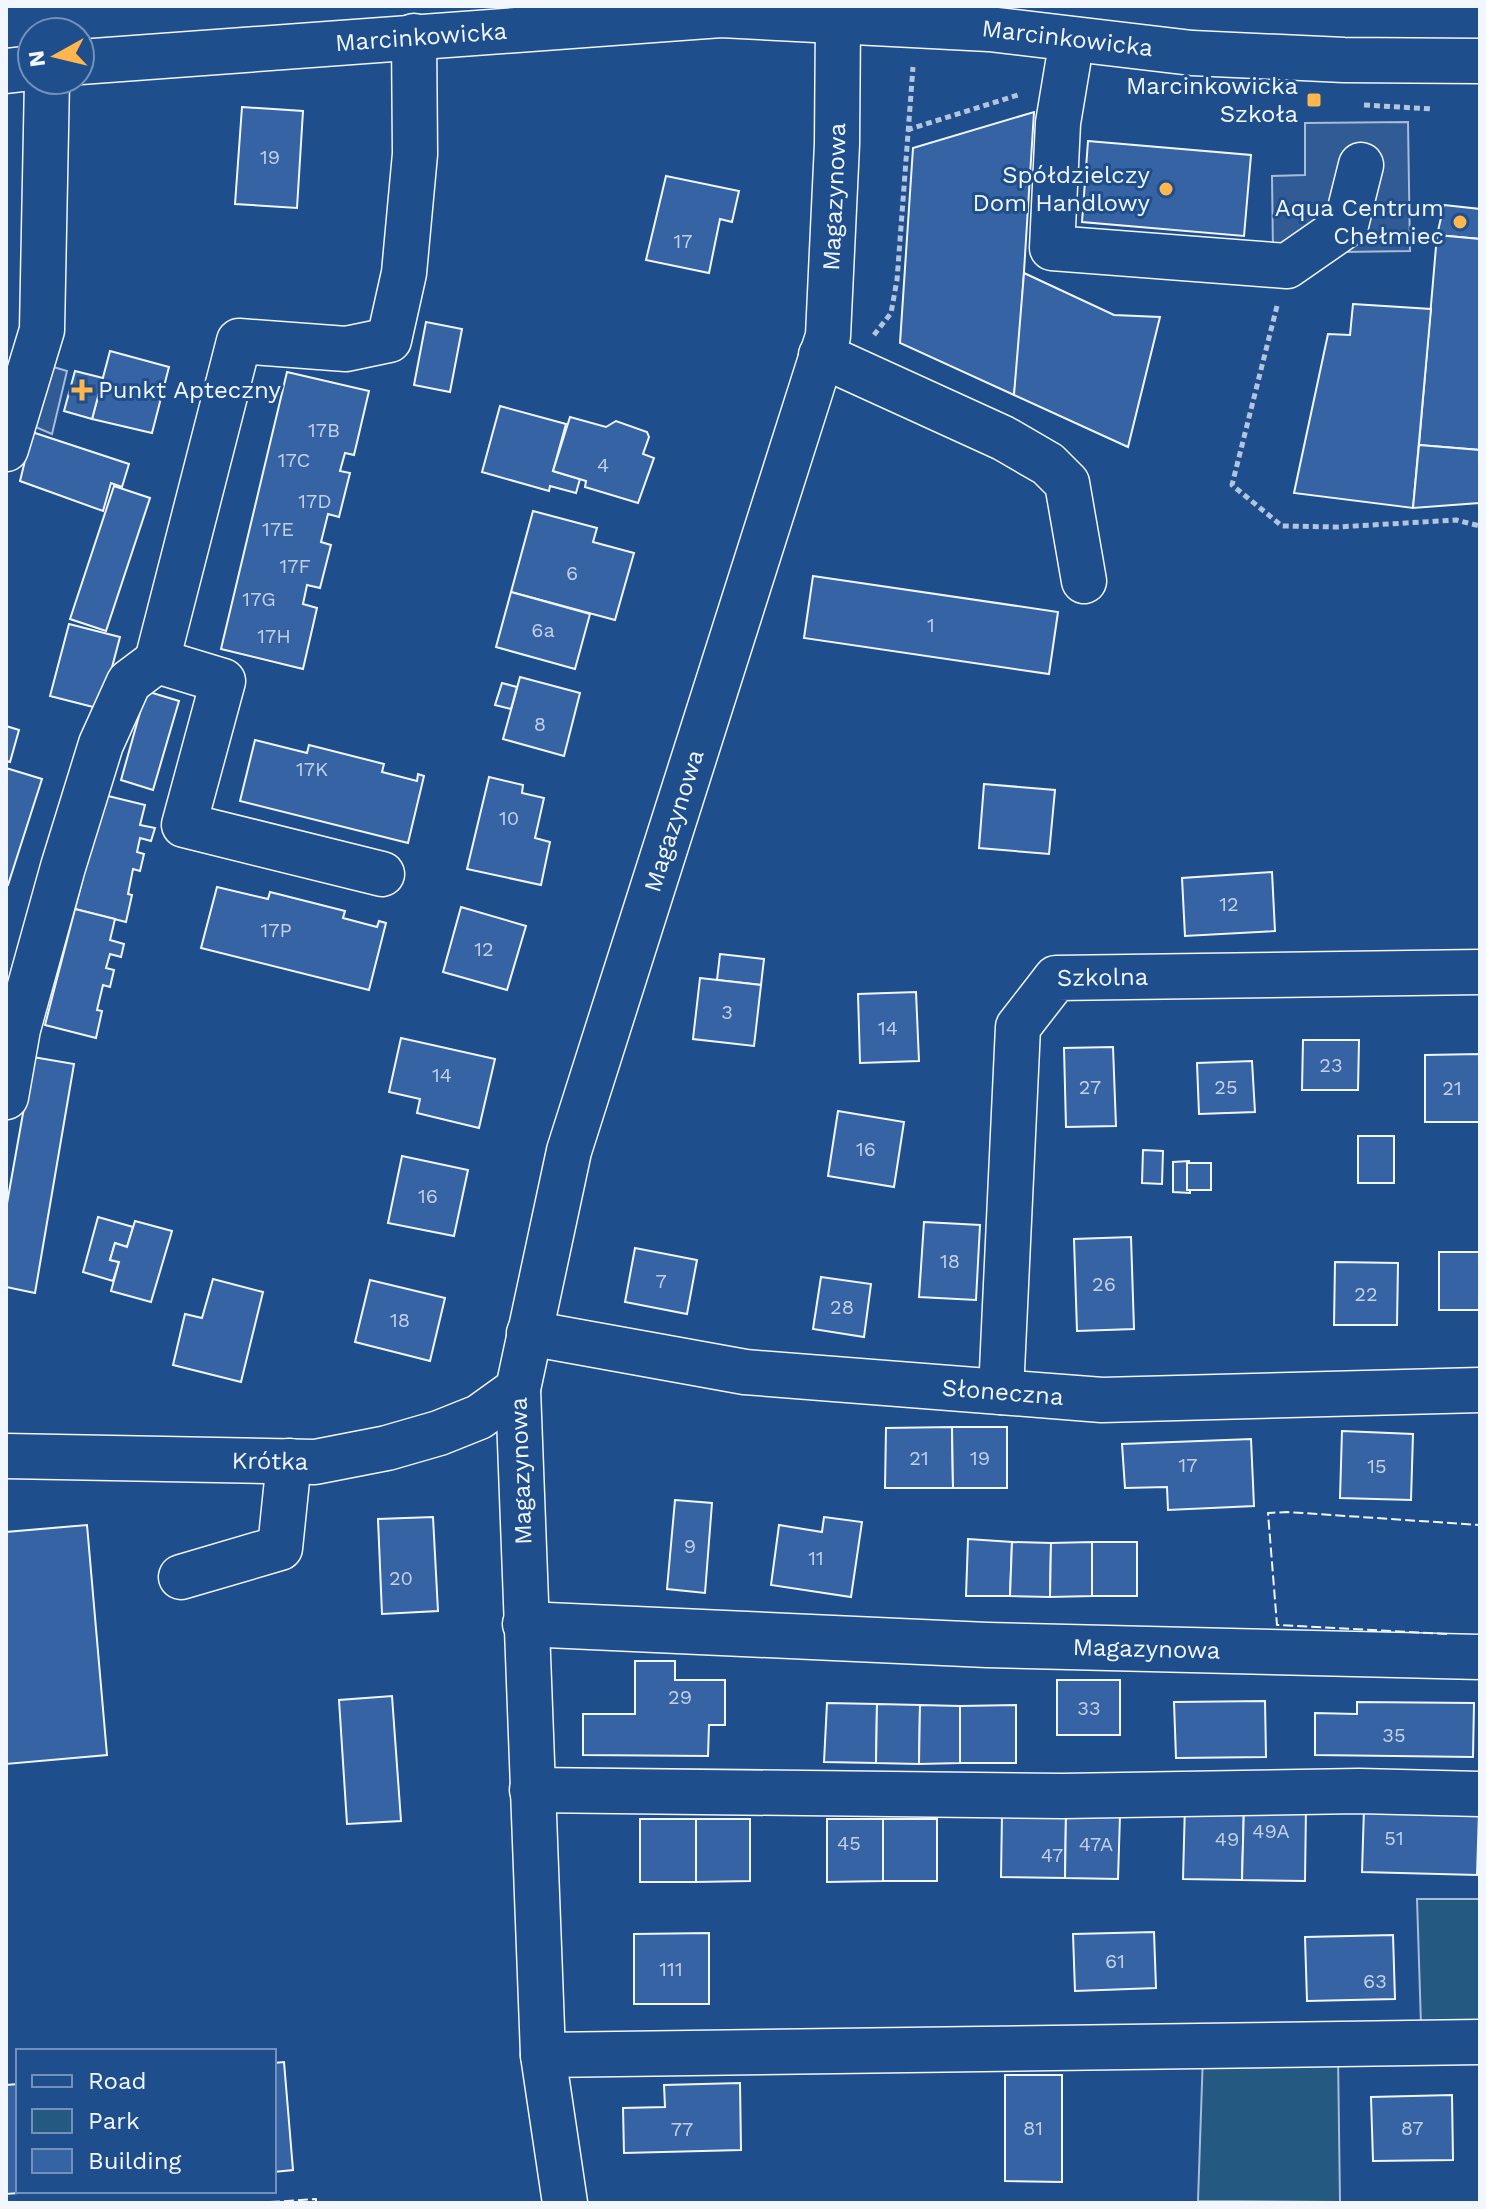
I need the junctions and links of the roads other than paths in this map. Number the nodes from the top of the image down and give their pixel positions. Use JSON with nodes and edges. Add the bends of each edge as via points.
{"nodes":[{"id":1,"x":842,"y":13,"type":"edge"},
{"id":2,"x":414,"y":36,"type":"junction"},
{"id":3,"x":96,"y":61,"type":"edge"},
{"id":4,"x":1480,"y":61,"type":"edge"},
{"id":5,"x":1068,"y":63,"type":"road end"},
{"id":6,"x":47,"y":96,"type":"edge"},
{"id":7,"x":1361,"y":165,"type":"dead end"},
{"id":8,"x":835,"y":361,"type":"junction"},
{"id":9,"x":6,"y":449,"type":"edge"},
{"id":10,"x":1084,"y":581,"type":"dead end"},
{"id":11,"x":157,"y":661,"type":"junction"},
{"id":12,"x":382,"y":874,"type":"dead end"},
{"id":13,"x":1480,"y":972,"type":"edge"},
{"id":14,"x":6,"y":1097,"type":"edge"},
{"id":15,"x":529,"y":1333,"type":"junction"},
{"id":16,"x":518,"y":1389,"type":"junction"},
{"id":17,"x":1480,"y":1390,"type":"edge"},
{"id":18,"x":1001,"y":1392,"type":"junction"},
{"id":19,"x":6,"y":1456,"type":"edge"},
{"id":20,"x":289,"y":1461,"type":"junction"},
{"id":21,"x":181,"y":1577,"type":"dead end"},
{"id":22,"x":525,"y":1624,"type":"junction"},
{"id":23,"x":1480,"y":1657,"type":"edge"},
{"id":24,"x":532,"y":1790,"type":"junction"},
{"id":25,"x":1480,"y":1794,"type":"edge"},
{"id":26,"x":1480,"y":2042,"type":"edge"},
{"id":27,"x":543,"y":2055,"type":"junction"},
{"id":28,"x":565,"y":2203,"type":"edge"}],
"edges":[{"from":1,"to":2,"type":"street","name":"Marcinkowicka","via":[[721,15]]},
{"from":1,"to":4,"type":"street","name":"Marcinkowicka","via":[[1192,53]]},
{"from":1,"to":8,"type":"street","name":"Magazynowa","via":[[828,320]]},
{"from":2,"to":3,"type":"street","name":"Marcinkowicka"},
{"from":2,"to":11,"type":"street","via":[[415,154],[404,273],[389,340],[346,349],[239,341]]},
{"from":5,"to":7,"type":"street","via":[[1058,123],[1052,248],[1287,266],[1346,225]]},
{"from":6,"to":9,"type":"street","via":[[42,330]]},
{"from":8,"to":10,"type":"street","via":[[1048,464],[1067,483]]},
{"from":8,"to":15,"type":"street","name":"Magazynowa","via":[[569,1151]]},
{"from":11,"to":12,"type":"street","via":[[223,681],[184,825]]},
{"from":11,"to":14,"type":"street","via":[[129,682],[101,744],[18,1029]]},
{"from":13,"to":18,"type":"street","name":"Szkolna","via":[[1056,978],[1018,1027]]},
{"from":15,"to":16,"type":"street","name":"Magazynowa"},
{"from":15,"to":18,"type":"street","name":"Słoneczna","via":[[745,1372]]},
{"from":16,"to":20,"type":"street","name":"Krótka","via":[[479,1417],[439,1433],[315,1462]]},
{"from":16,"to":22,"type":"street","name":"Magazynowa"},
{"from":17,"to":18,"type":"street","name":"Słoneczna","via":[[1102,1400]]},
{"from":19,"to":20,"type":"street","name":"Krótka"},
{"from":20,"to":21,"type":"street","via":[[280,1548]]},
{"from":22,"to":23,"type":"street","name":"Magazynowa","via":[[987,1645]]},
{"from":22,"to":24,"type":"street","name":"Magazynowa"},
{"from":24,"to":25,"type":"street"},
{"from":24,"to":27,"type":"street","name":"Magazynowa"},
{"from":26,"to":27,"type":"street"},
{"from":27,"to":28,"type":"street","name":"Magazynowa"}]}
